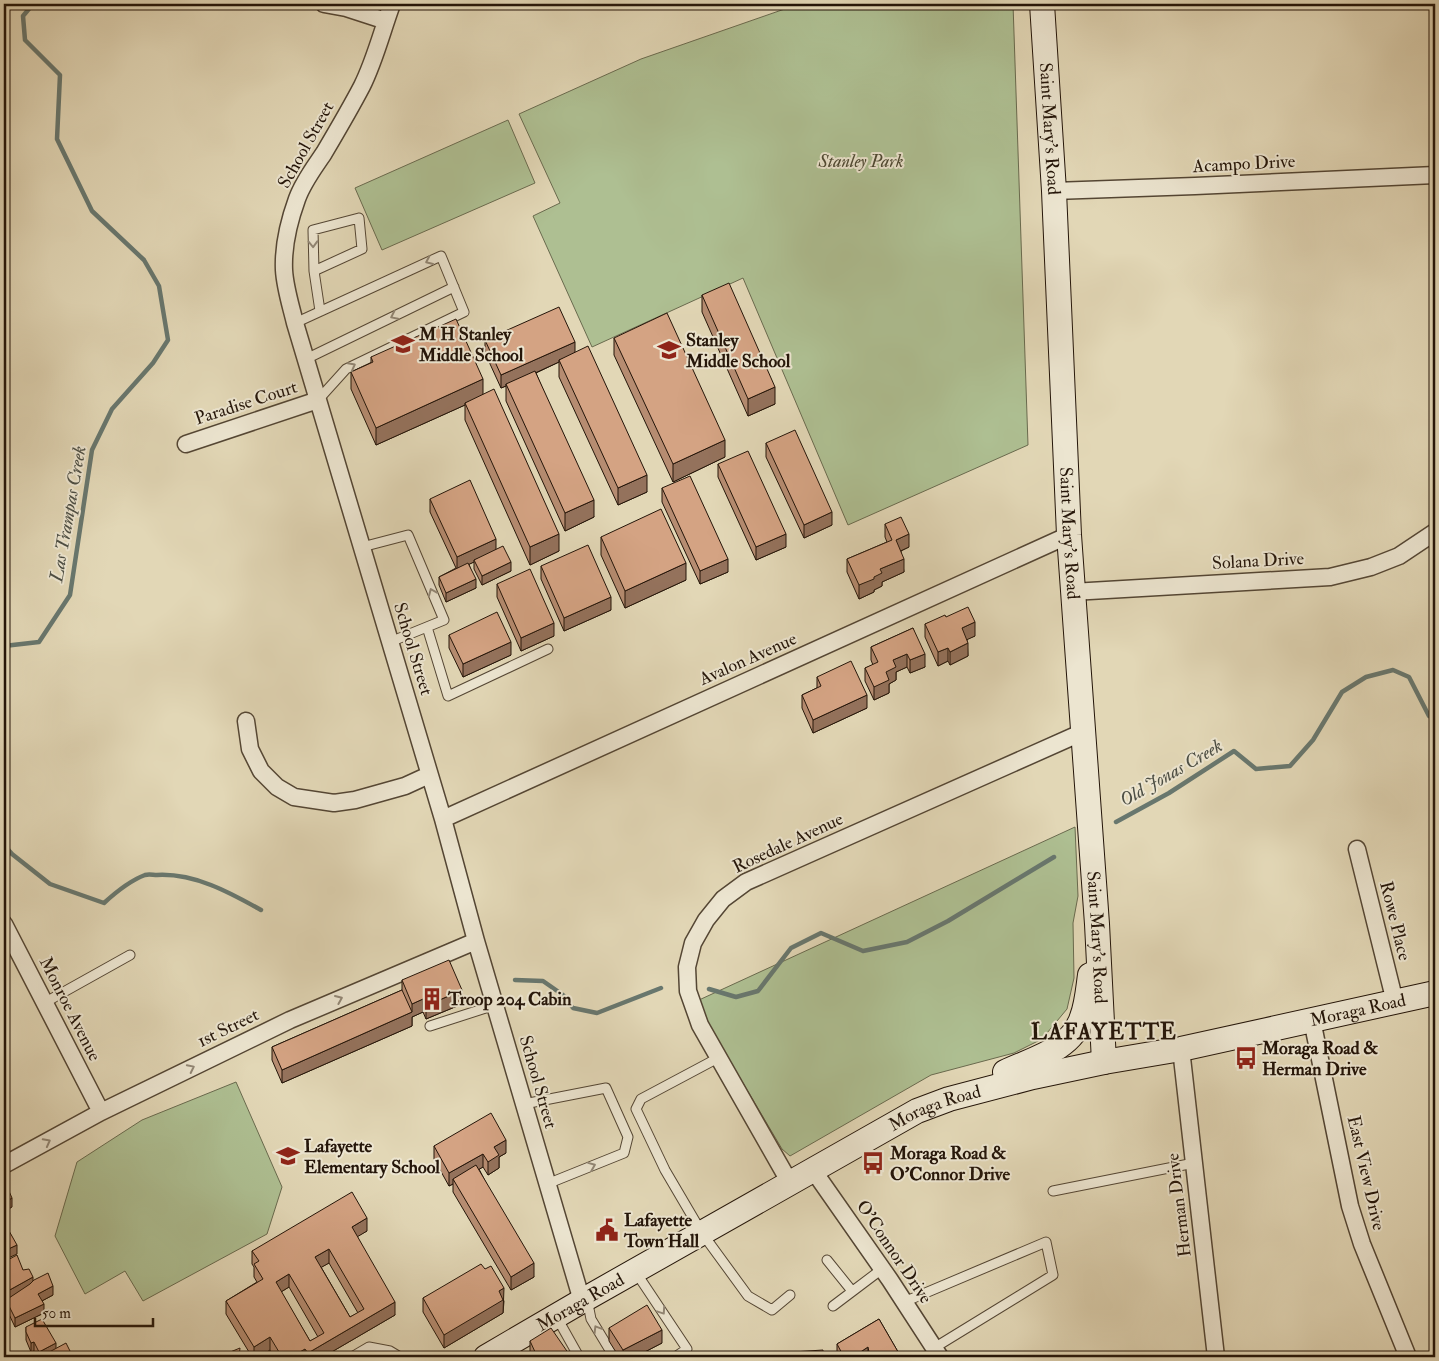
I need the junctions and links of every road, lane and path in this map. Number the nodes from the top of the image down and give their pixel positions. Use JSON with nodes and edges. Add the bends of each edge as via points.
{"nodes":[{"id":1,"x":324,"y":4,"type":"edge"},
{"id":2,"x":392,"y":4,"type":"edge"},
{"id":3,"x":1042,"y":4,"type":"edge"},
{"id":4,"x":386,"y":21,"type":"junction"},
{"id":5,"x":1435,"y":175,"type":"edge"},
{"id":6,"x":1054,"y":191,"type":"junction"},
{"id":7,"x":314,"y":271,"type":"junction"},
{"id":8,"x":454,"y":287,"type":"junction"},
{"id":9,"x":320,"y":311,"type":"junction"},
{"id":10,"x":295,"y":323,"type":"junction"},
{"id":11,"x":306,"y":359,"type":"junction"},
{"id":12,"x":318,"y":400,"type":"junction"},
{"id":13,"x":186,"y":444,"type":"dead end"},
{"id":14,"x":1435,"y":532,"type":"edge"},
{"id":15,"x":1069,"y":535,"type":"junction"},
{"id":16,"x":362,"y":547,"type":"junction"},
{"id":17,"x":1072,"y":592,"type":"junction"},
{"id":18,"x":427,"y":627,"type":"junction"},
{"id":19,"x":390,"y":642,"type":"junction"},
{"id":20,"x":548,"y":649,"type":"dead end"},
{"id":21,"x":246,"y":721,"type":"dead end"},
{"id":22,"x":1083,"y":732,"type":"junction"},
{"id":23,"x":430,"y":775,"type":"junction"},
{"id":24,"x":443,"y":819,"type":"junction"},
{"id":25,"x":1357,"y":849,"type":"dead end"},
{"id":26,"x":4,"y":924,"type":"edge"},
{"id":27,"x":1097,"y":924,"type":"junction"},
{"id":28,"x":476,"y":941,"type":"junction"},
{"id":29,"x":130,"y":955,"type":"dead end"},
{"id":30,"x":1435,"y":993,"type":"edge"},
{"id":31,"x":1395,"y":1002,"type":"junction"},
{"id":32,"x":44,"y":1003,"type":"junction"},
{"id":33,"x":495,"y":1005,"type":"junction"},
{"id":34,"x":1312,"y":1020,"type":"junction"},
{"id":35,"x":430,"y":1026,"type":"dead end"},
{"id":36,"x":1181,"y":1049,"type":"junction"},
{"id":37,"x":718,"y":1058,"type":"junction"},
{"id":38,"x":1104,"y":1062,"type":"junction"},
{"id":39,"x":949,"y":1098,"type":"junction"},
{"id":40,"x":524,"y":1104,"type":"junction"},
{"id":41,"x":101,"y":1112,"type":"junction"},
{"id":42,"x":1194,"y":1163,"type":"junction"},
{"id":43,"x":4,"y":1165,"type":"edge"},
{"id":44,"x":813,"y":1170,"type":"junction"},
{"id":45,"x":790,"y":1183,"type":"junction"},
{"id":46,"x":547,"y":1184,"type":"junction"},
{"id":47,"x":1053,"y":1191,"type":"dead end"},
{"id":48,"x":702,"y":1233,"type":"junction"},
{"id":49,"x":827,"y":1260,"type":"dead end"},
{"id":50,"x":882,"y":1269,"type":"junction"},
{"id":51,"x":635,"y":1271,"type":"junction"},
{"id":52,"x":852,"y":1292,"type":"junction"},
{"id":53,"x":790,"y":1296,"type":"dead end"},
{"id":54,"x":585,"y":1300,"type":"junction"},
{"id":55,"x":904,"y":1302,"type":"junction"},
{"id":56,"x":833,"y":1306,"type":"dead end"},
{"id":57,"x":556,"y":1316,"type":"junction"},
{"id":58,"x":939,"y":1355,"type":"edge"},
{"id":59,"x":352,"y":1357,"type":"edge"},
{"id":60,"x":400,"y":1357,"type":"edge"},
{"id":61,"x":486,"y":1357,"type":"edge"},
{"id":62,"x":579,"y":1357,"type":"edge"},
{"id":63,"x":614,"y":1357,"type":"edge"},
{"id":64,"x":675,"y":1357,"type":"edge"},
{"id":65,"x":1216,"y":1357,"type":"edge"},
{"id":66,"x":1408,"y":1357,"type":"edge"}],
"edges":[{"from":1,"to":4,"type":"street"},
{"from":2,"to":4,"type":"street","name":"School Street"},
{"from":3,"to":6,"type":"street","name":"Saint Mary's Road"},
{"from":4,"to":10,"type":"street","name":"School Street","via":[[362,86],[297,199],[284,254],[286,288]]},
{"from":5,"to":6,"type":"street","name":"Acampo Drive"},
{"from":6,"to":15,"type":"street","name":"Saint Mary's Road"},
{"from":7,"to":7,"type":"lane","one_way":true,"via":[[362,249],[359,218],[312,230]]},
{"from":7,"to":9,"type":"lane"},
{"from":8,"to":9,"type":"lane","one_way":true,"via":[[441,256]]},
{"from":8,"to":11,"type":"lane","one_way":true},
{"from":12,"to":8,"type":"lane","one_way":true,"via":[[346,369],[464,312]]},
{"from":9,"to":10,"type":"lane"},
{"from":10,"to":11,"type":"street","name":"School Street"},
{"from":11,"to":12,"type":"street","name":"School Street"},
{"from":12,"to":13,"type":"street","name":"Paradise Court"},
{"from":12,"to":16,"type":"street","name":"School Street"},
{"from":14,"to":17,"type":"street","name":"Solana Drive","via":[[1399,556],[1371,568],[1330,577]]},
{"from":15,"to":17,"type":"street","name":"Saint Mary's Road"},
{"from":15,"to":24,"type":"street","name":"Avalon Avenue"},
{"from":18,"to":16,"type":"lane","one_way":true,"via":[[444,620],[408,535]]},
{"from":16,"to":19,"type":"street","name":"School Street"},
{"from":17,"to":22,"type":"street","name":"Saint Mary's Road"},
{"from":18,"to":19,"type":"lane"},
{"from":18,"to":20,"type":"lane","via":[[448,696]]},
{"from":19,"to":23,"type":"street","name":"School Street"},
{"from":21,"to":23,"type":"street","via":[[250,750],[261,771],[294,798],[334,803],[355,800],[406,786]]},
{"from":22,"to":27,"type":"street","name":"Saint Mary's Road"},
{"from":22,"to":37,"type":"street","name":"Rosedale Avenue","via":[[746,882],[724,899],[706,920],[693,943],[687,967],[688,992],[700,1025]]},
{"from":23,"to":24,"type":"street","name":"School Street"},
{"from":24,"to":28,"type":"street","name":"School Street"},
{"from":25,"to":31,"type":"street","name":"Rowe Place"},
{"from":26,"to":32,"type":"street","name":"Monroe Avenue"},
{"from":27,"to":38,"type":"street","name":"Saint Mary's Road"},
{"from":27,"to":39,"type":"street","via":[[1082,1019],[1069,1038],[1040,1057]]},
{"from":28,"to":33,"type":"street","name":"School Street"},
{"from":41,"to":28,"type":"street","name":"1st Street","one_way":true,"via":[[290,1020]]},
{"from":29,"to":32,"type":"lane"},
{"from":30,"to":31,"type":"street","name":"Moraga Road"},
{"from":31,"to":34,"type":"street","name":"Moraga Road"},
{"from":32,"to":41,"type":"street","name":"Monroe Avenue"},
{"from":33,"to":35,"type":"lane"},
{"from":33,"to":40,"type":"street","name":"School Street"},
{"from":34,"to":36,"type":"street","name":"Moraga Road"},
{"from":34,"to":66,"type":"street","name":"East View Drive","via":[[1350,1206]]},
{"from":36,"to":38,"type":"street","name":"Moraga Road"},
{"from":36,"to":42,"type":"street","name":"Herman Drive"},
{"from":37,"to":45,"type":"street","name":"Rosedale Avenue"},
{"from":37,"to":48,"type":"lane","via":[[641,1099],[636,1109],[665,1170]]},
{"from":38,"to":39,"type":"street","name":"Moraga Road"},
{"from":39,"to":44,"type":"street","name":"Moraga Road","via":[[917,1111]]},
{"from":40,"to":46,"type":"street","name":"School Street"},
{"from":46,"to":40,"type":"lane","one_way":true,"via":[[624,1153],[628,1137],[606,1088]]},
{"from":43,"to":41,"type":"street","name":"1st Street","one_way":true},
{"from":42,"to":47,"type":"lane"},
{"from":42,"to":65,"type":"street","name":"Herman Drive"},
{"from":44,"to":45,"type":"street","name":"Moraga Road"},
{"from":44,"to":50,"type":"street","name":"O'Connor Drive"},
{"from":45,"to":48,"type":"street","name":"Moraga Road"},
{"from":46,"to":54,"type":"street","name":"School Street"},
{"from":48,"to":51,"type":"street","name":"Moraga Road"},
{"from":48,"to":53,"type":"lane","via":[[748,1296],[772,1310]]},
{"from":49,"to":52,"type":"lane"},
{"from":50,"to":52,"type":"lane"},
{"from":50,"to":55,"type":"street","name":"O'Connor Drive"},
{"from":51,"to":54,"type":"street","name":"Moraga Road"},
{"from":51,"to":64,"type":"lane","one_way":true,"via":[[687,1349]]},
{"from":52,"to":56,"type":"lane"},
{"from":54,"to":57,"type":"street","name":"Moraga Road"},
{"from":63,"to":54,"type":"lane","one_way":true,"via":[[591,1319]]},
{"from":55,"to":58,"type":"street","name":"O'Connor Drive"},
{"from":55,"to":58,"type":"lane","via":[[1046,1242],[1053,1275]]},
{"from":57,"to":61,"type":"street","name":"Moraga Road"},
{"from":57,"to":62,"type":"lane"},
{"from":59,"to":60,"type":"lane","via":[[369,1347],[390,1350]]}]}
